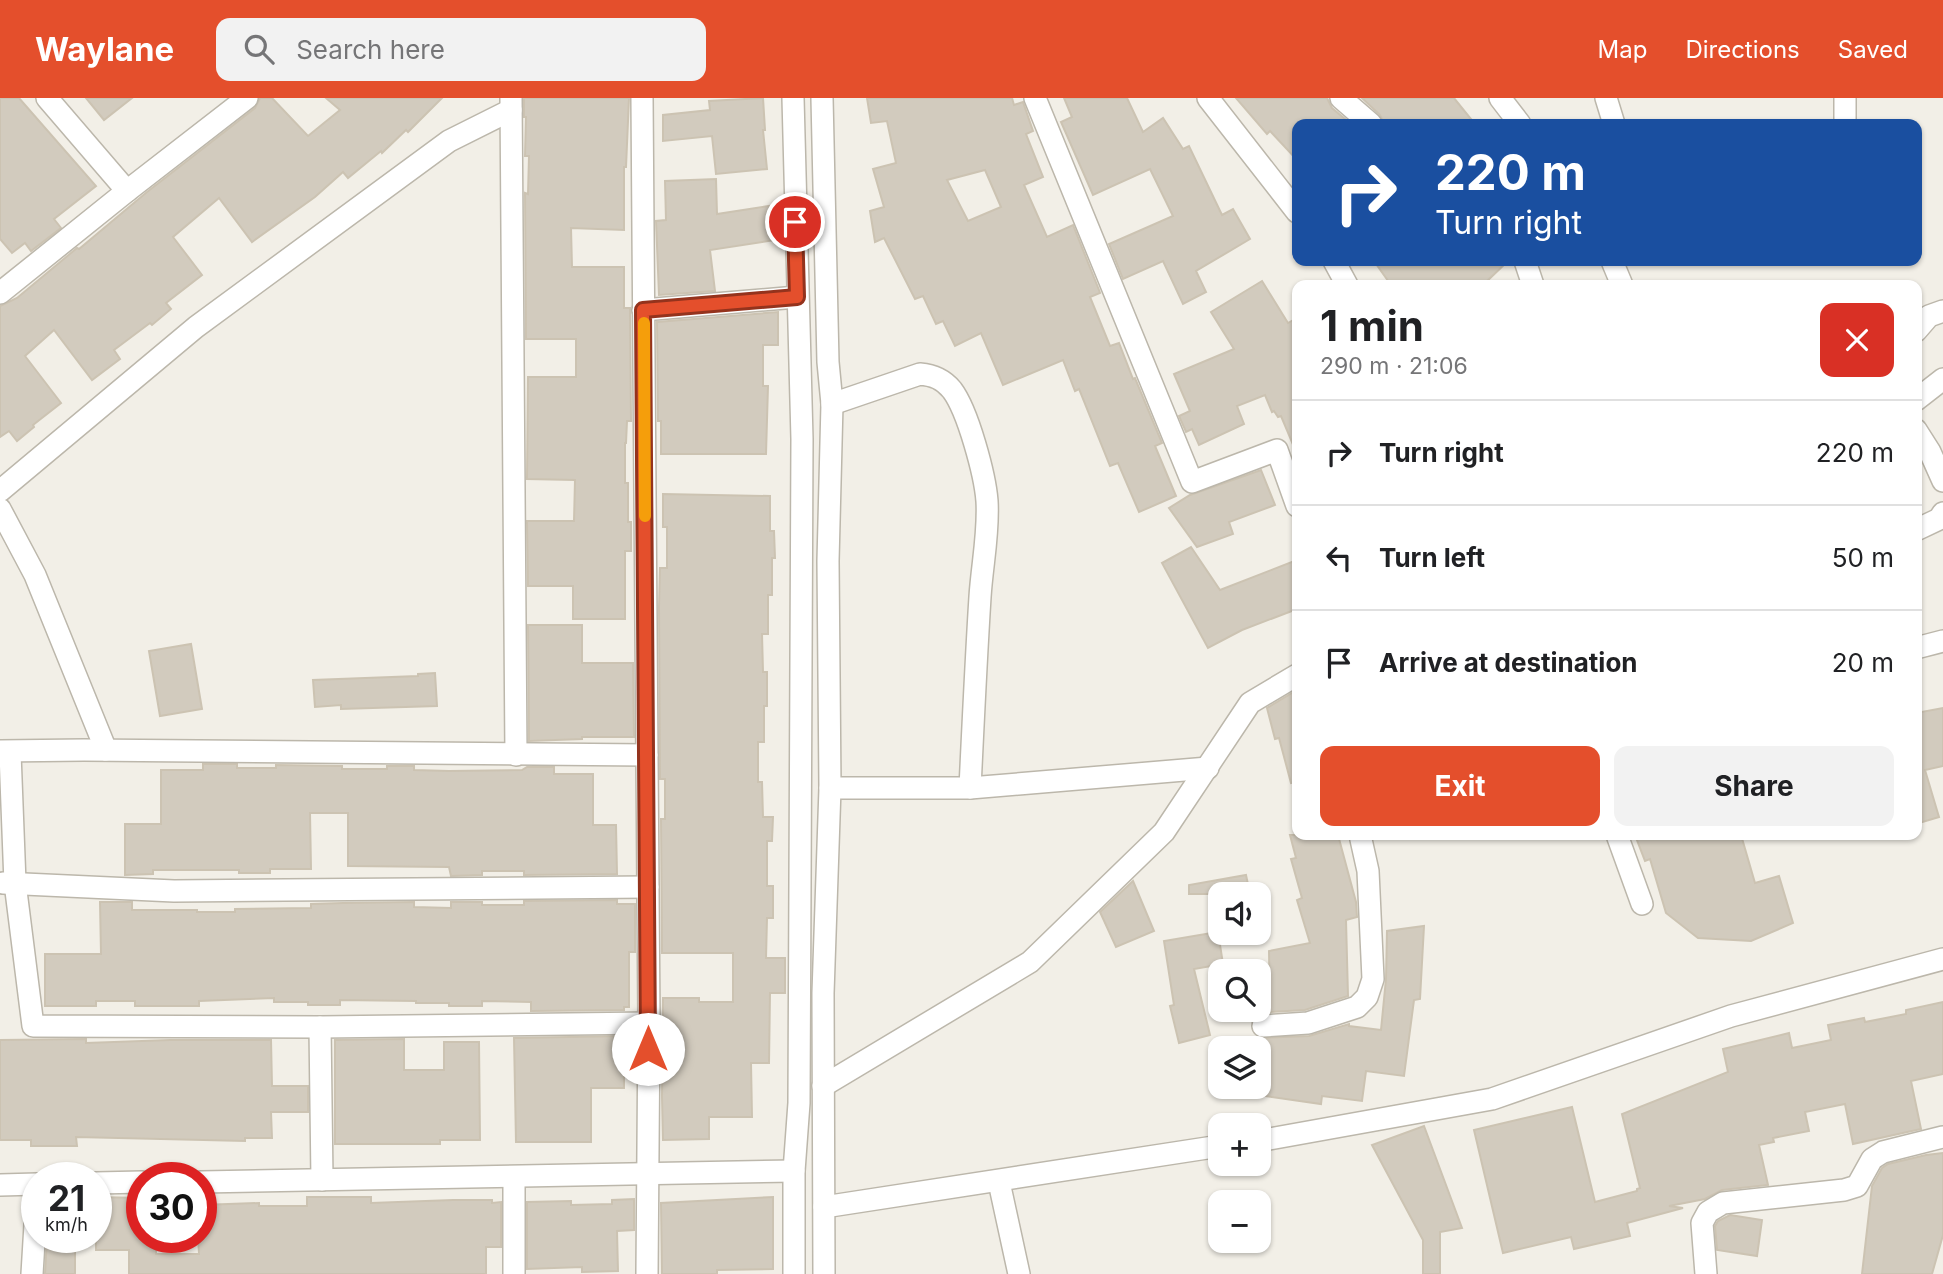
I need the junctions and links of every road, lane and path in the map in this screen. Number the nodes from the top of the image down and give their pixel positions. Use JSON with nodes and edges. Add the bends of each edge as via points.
{"nodes":[{"id":1,"x":47,"y":98,"type":"edge"},
{"id":2,"x":247,"y":98,"type":"edge"},
{"id":3,"x":642,"y":98,"type":"edge"},
{"id":4,"x":793,"y":98,"type":"edge"},
{"id":5,"x":822,"y":98,"type":"edge"},
{"id":6,"x":1035,"y":98,"type":"edge"},
{"id":7,"x":1208,"y":98,"type":"edge"},
{"id":8,"x":1341,"y":98,"type":"edge"},
{"id":9,"x":1500,"y":98,"type":"edge"},
{"id":10,"x":1606,"y":98,"type":"edge"},
{"id":11,"x":1845,"y":98,"type":"edge"},
{"id":12,"x":511,"y":104,"type":"edge"},
{"id":13,"x":1365,"y":119,"type":"edge"},
{"id":14,"x":1516,"y":119,"type":"edge"},
{"id":15,"x":1612,"y":119,"type":"edge"},
{"id":16,"x":1845,"y":119,"type":"edge"},
{"id":17,"x":127,"y":191,"type":"junction"},
{"id":18,"x":1292,"y":206,"type":"edge"},
{"id":19,"x":3,"y":286,"type":"edge"},
{"id":20,"x":797,"y":297,"type":"junction"},
{"id":21,"x":643,"y":310,"type":"junction"},
{"id":22,"x":1943,"y":311,"type":"edge"},
{"id":23,"x":1922,"y":324,"type":"edge"},
{"id":24,"x":1943,"y":379,"type":"edge"},
{"id":25,"x":1922,"y":395,"type":"edge"},
{"id":26,"x":832,"y":404,"type":"junction"},
{"id":27,"x":1922,"y":439,"type":"edge"},
{"id":28,"x":1943,"y":481,"type":"edge"},
{"id":29,"x":0,"y":492,"type":"edge"},
{"id":30,"x":1292,"y":492,"type":"edge"},
{"id":31,"x":0,"y":509,"type":"edge"},
{"id":32,"x":1943,"y":513,"type":"edge"},
{"id":33,"x":1922,"y":527,"type":"edge"},
{"id":34,"x":1943,"y":641,"type":"edge"},
{"id":35,"x":1922,"y":646,"type":"edge"},
{"id":36,"x":1292,"y":678,"type":"edge"},
{"id":37,"x":106,"y":750,"type":"junction"},
{"id":38,"x":5,"y":752,"type":"edge"},
{"id":39,"x":516,"y":755,"type":"junction"},
{"id":40,"x":647,"y":755,"type":"junction"},
{"id":41,"x":1208,"y":768,"type":"junction"},
{"id":42,"x":830,"y":788,"type":"junction"},
{"id":43,"x":970,"y":789,"type":"junction"},
{"id":44,"x":1361,"y":840,"type":"edge"},
{"id":45,"x":1618,"y":840,"type":"edge"},
{"id":46,"x":7,"y":883,"type":"edge"},
{"id":47,"x":648,"y":887,"type":"junction"},
{"id":48,"x":1642,"y":904,"type":"dead end"},
{"id":49,"x":1943,"y":959,"type":"edge"},
{"id":50,"x":649,"y":1023,"type":"junction"},
{"id":51,"x":1263,"y":1026,"type":"dead end"},
{"id":52,"x":320,"y":1027,"type":"junction"},
{"id":53,"x":823,"y":1087,"type":"junction"},
{"id":54,"x":1943,"y":1137,"type":"edge"},
{"id":55,"x":1271,"y":1139,"type":"edge"},
{"id":56,"x":1208,"y":1148,"type":"edge"},
{"id":57,"x":794,"y":1171,"type":"junction"},
{"id":58,"x":646,"y":1175,"type":"junction"},
{"id":59,"x":514,"y":1177,"type":"junction"},
{"id":60,"x":322,"y":1180,"type":"junction"},
{"id":61,"x":217,"y":1182,"type":"edge"},
{"id":62,"x":999,"y":1182,"type":"junction"},
{"id":63,"x":21,"y":1184,"type":"edge"},
{"id":64,"x":0,"y":1185,"type":"edge"},
{"id":65,"x":824,"y":1207,"type":"junction"},
{"id":66,"x":33,"y":1253,"type":"edge"},
{"id":67,"x":32,"y":1274,"type":"edge"},
{"id":68,"x":514,"y":1274,"type":"edge"},
{"id":69,"x":647,"y":1274,"type":"edge"},
{"id":70,"x":794,"y":1274,"type":"edge"},
{"id":71,"x":824,"y":1274,"type":"edge"},
{"id":72,"x":1019,"y":1274,"type":"edge"},
{"id":73,"x":1706,"y":1274,"type":"edge"}],
"edges":[{"from":1,"to":17,"type":"street"},
{"from":2,"to":17,"type":"street"},
{"from":3,"to":21,"type":"street"},
{"from":4,"to":20,"type":"street"},
{"from":5,"to":26,"type":"street"},
{"from":6,"to":30,"type":"street","via":[[1192,482],[1277,450]]},
{"from":7,"to":18,"type":"street"},
{"from":8,"to":13,"type":"street"},
{"from":9,"to":14,"type":"street"},
{"from":10,"to":15,"type":"street"},
{"from":11,"to":16,"type":"street"},
{"from":12,"to":29,"type":"street","via":[[449,141],[196,327]]},
{"from":12,"to":39,"type":"street"},
{"from":17,"to":19,"type":"street"},
{"from":20,"to":21,"type":"street"},
{"from":20,"to":57,"type":"street","via":[[802,467],[800,1089]]},
{"from":21,"to":40,"type":"street"},
{"from":22,"to":23,"type":"street"},
{"from":24,"to":25,"type":"street"},
{"from":26,"to":42,"type":"street"},
{"from":26,"to":43,"type":"street","via":[[920,374],[931,375],[953,391],[977,450],[987,500],[987,529]]},
{"from":27,"to":28,"type":"street"},
{"from":31,"to":37,"type":"street","via":[[35,575]]},
{"from":32,"to":33,"type":"street"},
{"from":34,"to":35,"type":"street"},
{"from":36,"to":41,"type":"street","via":[[1251,703]]},
{"from":37,"to":38,"type":"street"},
{"from":37,"to":39,"type":"street"},
{"from":38,"to":46,"type":"street"},
{"from":39,"to":40,"type":"street"},
{"from":40,"to":47,"type":"street"},
{"from":41,"to":43,"type":"street"},
{"from":41,"to":53,"type":"street","via":[[1164,832],[1030,962]]},
{"from":42,"to":43,"type":"street"},
{"from":42,"to":53,"type":"street"},
{"from":44,"to":51,"type":"street","via":[[1368,871],[1373,979],[1367,997],[1356,1007],[1308,1023]]},
{"from":45,"to":48,"type":"street"},
{"from":46,"to":47,"type":"street","via":[[174,891]]},
{"from":46,"to":52,"type":"street","via":[[33,1026]]},
{"from":47,"to":50,"type":"street"},
{"from":49,"to":55,"type":"street","via":[[1731,1016],[1492,1099]]},
{"from":50,"to":52,"type":"street"},
{"from":50,"to":58,"type":"street"},
{"from":52,"to":60,"type":"street"},
{"from":53,"to":65,"type":"street"},
{"from":54,"to":73,"type":"street","via":[[1872,1158],[1857,1186],[1723,1203],[1707,1212],[1702,1223]]},
{"from":56,"to":62,"type":"street"},
{"from":57,"to":58,"type":"street"},
{"from":57,"to":70,"type":"street"},
{"from":58,"to":59,"type":"street"},
{"from":58,"to":69,"type":"street"},
{"from":59,"to":60,"type":"street"},
{"from":59,"to":68,"type":"street"},
{"from":60,"to":61,"type":"street"},
{"from":62,"to":65,"type":"street"},
{"from":62,"to":72,"type":"street"},
{"from":63,"to":64,"type":"street"},
{"from":65,"to":71,"type":"street"},
{"from":66,"to":67,"type":"street"}]}
